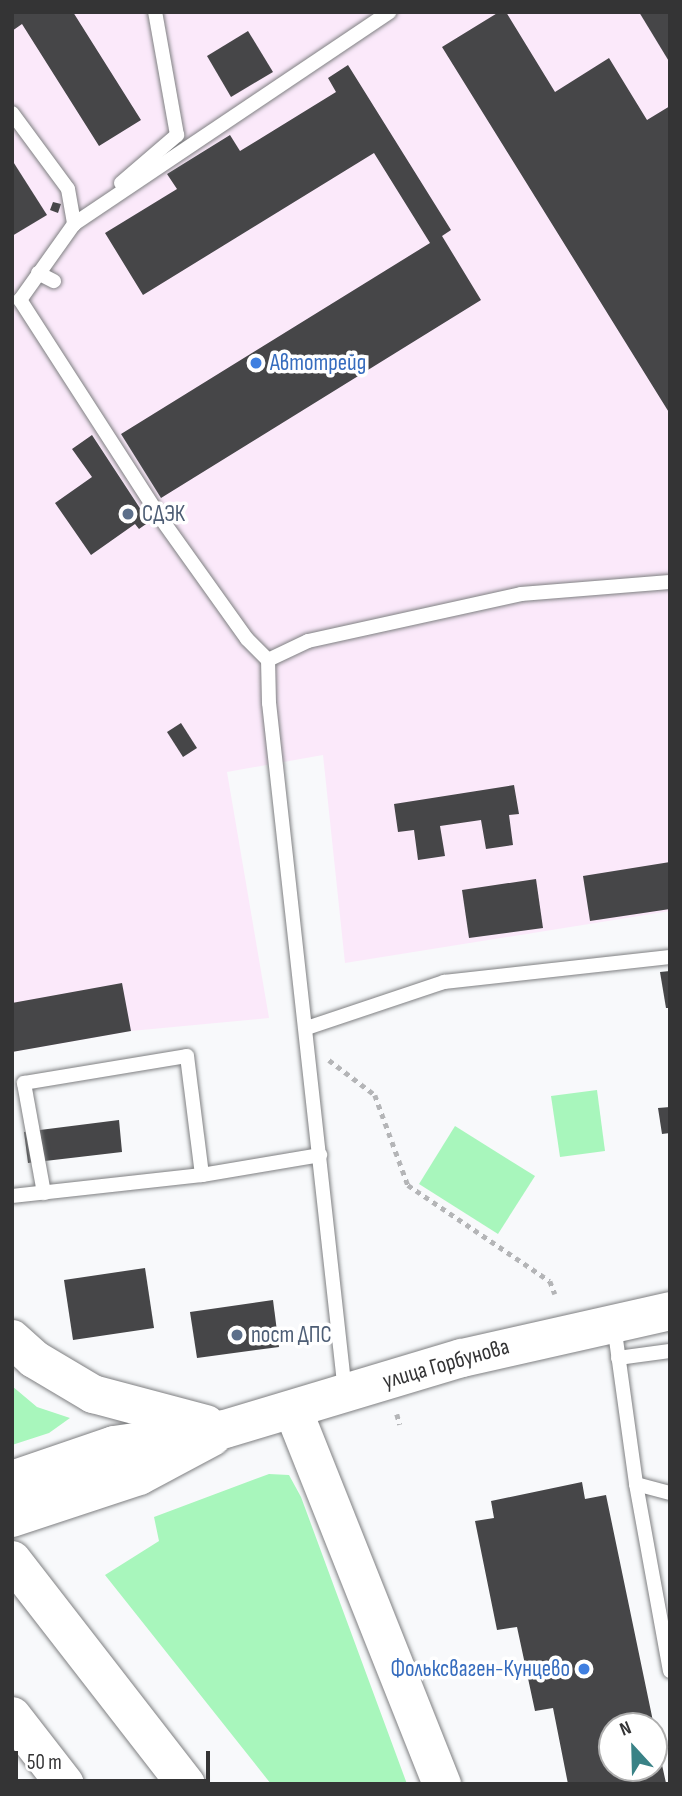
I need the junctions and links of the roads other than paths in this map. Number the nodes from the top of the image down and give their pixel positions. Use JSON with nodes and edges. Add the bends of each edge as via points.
{"nodes":[{"id":1,"x":155,"y":12,"type":"edge"},
{"id":2,"x":389,"y":12,"type":"edge"},
{"id":3,"x":12,"y":113,"type":"edge"},
{"id":4,"x":74,"y":224,"type":"junction"},
{"id":5,"x":38,"y":273,"type":"junction"},
{"id":6,"x":54,"y":281,"type":"dead end"},
{"id":7,"x":16,"y":301,"type":"edge"},
{"id":8,"x":670,"y":582,"type":"edge"},
{"id":9,"x":268,"y":660,"type":"junction"},
{"id":10,"x":670,"y":957,"type":"edge"},
{"id":11,"x":307,"y":1028,"type":"junction"},
{"id":12,"x":320,"y":1154,"type":"junction"},
{"id":13,"x":202,"y":1175,"type":"junction"},
{"id":14,"x":44,"y":1193,"type":"junction"},
{"id":15,"x":12,"y":1196,"type":"edge"},
{"id":16,"x":670,"y":1311,"type":"edge"},
{"id":17,"x":613,"y":1320,"type":"junction"},
{"id":18,"x":12,"y":1339,"type":"edge"},
{"id":19,"x":670,"y":1351,"type":"edge"},
{"id":20,"x":618,"y":1358,"type":"junction"},
{"id":21,"x":345,"y":1394,"type":"junction"},
{"id":22,"x":134,"y":1405,"type":"junction"},
{"id":23,"x":293,"y":1410,"type":"junction"},
{"id":24,"x":225,"y":1429,"type":"junction"},
{"id":25,"x":159,"y":1437,"type":"junction"},
{"id":26,"x":139,"y":1476,"type":"junction"},
{"id":27,"x":12,"y":1480,"type":"edge"},
{"id":28,"x":636,"y":1484,"type":"junction"},
{"id":29,"x":670,"y":1493,"type":"edge"},
{"id":30,"x":12,"y":1518,"type":"edge"},
{"id":31,"x":12,"y":1560,"type":"edge"},
{"id":32,"x":670,"y":1671,"type":"edge"},
{"id":33,"x":12,"y":1716,"type":"edge"},
{"id":34,"x":65,"y":1784,"type":"edge"},
{"id":35,"x":186,"y":1784,"type":"edge"},
{"id":36,"x":442,"y":1784,"type":"edge"}],
"edges":[{"from":1,"to":4,"type":"lane","via":[[177,135]]},
{"from":2,"to":4,"type":"lane"},
{"from":3,"to":4,"type":"lane","via":[[68,189]]},
{"from":4,"to":5,"type":"lane"},
{"from":5,"to":6,"type":"lane"},
{"from":5,"to":7,"type":"lane"},
{"from":7,"to":9,"type":"lane","via":[[163,522],[247,639]]},
{"from":8,"to":9,"type":"lane","via":[[522,594],[308,641]]},
{"from":9,"to":11,"type":"lane","via":[[269,703]]},
{"from":10,"to":11,"type":"lane","via":[[444,982]]},
{"from":11,"to":12,"type":"lane"},
{"from":12,"to":13,"type":"lane"},
{"from":12,"to":21,"type":"lane"},
{"from":13,"to":14,"type":"lane"},
{"from":13,"to":14,"type":"lane","via":[[187,1056],[24,1083]]},
{"from":14,"to":15,"type":"lane"},
{"from":16,"to":17,"type":"main road","name":"улица Горбунова"},
{"from":17,"to":20,"type":"lane"},
{"from":17,"to":21,"type":"main road","name":"улица Горбунова"},
{"from":18,"to":22,"type":"main road","via":[[34,1359],[93,1394]]},
{"from":19,"to":20,"type":"lane"},
{"from":20,"to":28,"type":"lane"},
{"from":21,"to":23,"type":"main road","name":"улица Горбунова"},
{"from":22,"to":24,"type":"main road"},
{"from":22,"to":25,"type":"main road","via":[[149,1415]]},
{"from":23,"to":24,"type":"main road","name":"улица Горбунова"},
{"from":23,"to":36,"type":"main road"},
{"from":24,"to":25,"type":"main road","name":"улица Горбунова"},
{"from":24,"to":26,"type":"main road","name":"улица Горбунова"},
{"from":25,"to":26,"type":"main road","via":[[155,1458]]},
{"from":25,"to":27,"type":"main road","name":"улица Горбунова","via":[[114,1445]]},
{"from":26,"to":30,"type":"main road","name":"улица Горбунова"},
{"from":28,"to":29,"type":"lane"},
{"from":28,"to":32,"type":"lane"},
{"from":31,"to":35,"type":"main road"},
{"from":33,"to":34,"type":"main road"}]}
